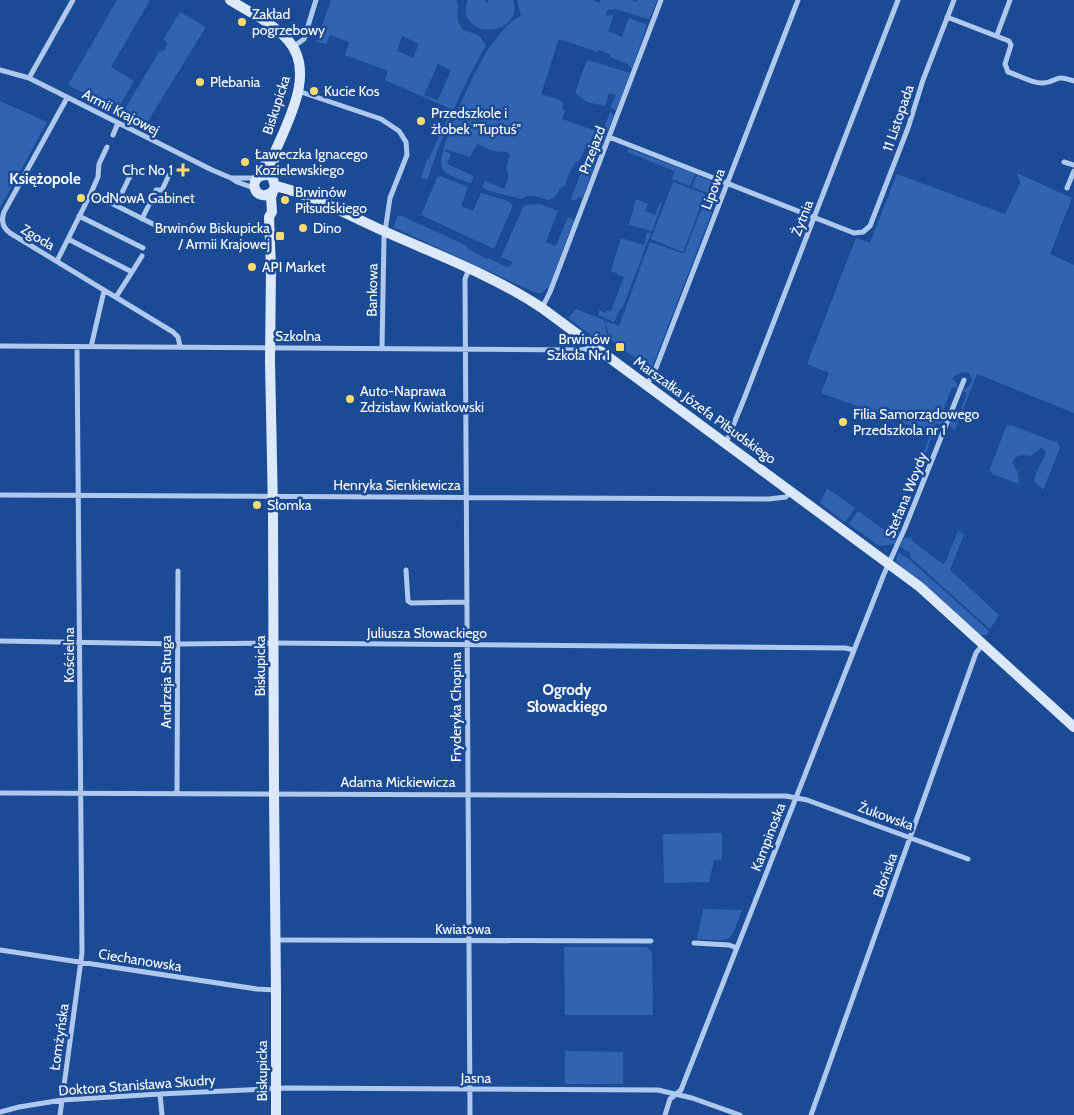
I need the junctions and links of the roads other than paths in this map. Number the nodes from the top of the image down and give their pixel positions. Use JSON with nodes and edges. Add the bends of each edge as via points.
{"nodes":[{"id":1,"x":73,"y":0,"type":"edge"},
{"id":2,"x":230,"y":0,"type":"edge"},
{"id":3,"x":316,"y":0,"type":"edge"},
{"id":4,"x":660,"y":0,"type":"edge"},
{"id":5,"x":798,"y":0,"type":"edge"},
{"id":6,"x":898,"y":0,"type":"edge"},
{"id":7,"x":954,"y":0,"type":"edge"},
{"id":8,"x":1010,"y":0,"type":"edge"},
{"id":9,"x":947,"y":17,"type":"junction"},
{"id":10,"x":997,"y":35,"type":"junction"},
{"id":11,"x":293,"y":47,"type":"junction"},
{"id":12,"x":0,"y":70,"type":"edge"},
{"id":13,"x":29,"y":78,"type":"junction"},
{"id":14,"x":1074,"y":82,"type":"edge"},
{"id":15,"x":298,"y":91,"type":"junction"},
{"id":16,"x":67,"y":98,"type":"junction"},
{"id":17,"x":118,"y":123,"type":"junction"},
{"id":18,"x":113,"y":134,"type":"dead end"},
{"id":19,"x":609,"y":137,"type":"junction"},
{"id":20,"x":107,"y":147,"type":"dead end"},
{"id":21,"x":274,"y":154,"type":"junction"},
{"id":22,"x":1064,"y":162,"type":"dead end"},
{"id":23,"x":1074,"y":165,"type":"edge"},
{"id":24,"x":1074,"y":171,"type":"edge"},
{"id":25,"x":132,"y":172,"type":"dead end"},
{"id":26,"x":169,"y":175,"type":"dead end"},
{"id":27,"x":231,"y":178,"type":"junction"},
{"id":28,"x":728,"y":183,"type":"junction"},
{"id":29,"x":258,"y":184,"type":"junction"},
{"id":30,"x":273,"y":185,"type":"junction"},
{"id":31,"x":1067,"y":188,"type":"dead end"},
{"id":32,"x":91,"y":193,"type":"junction"},
{"id":33,"x":116,"y":206,"type":"junction"},
{"id":34,"x":79,"y":216,"type":"junction"},
{"id":35,"x":269,"y":217,"type":"junction"},
{"id":36,"x":814,"y":217,"type":"junction"},
{"id":37,"x":142,"y":219,"type":"junction"},
{"id":38,"x":155,"y":225,"type":"dead end"},
{"id":39,"x":385,"y":232,"type":"junction"},
{"id":40,"x":68,"y":239,"type":"junction"},
{"id":41,"x":143,"y":248,"type":"dead end"},
{"id":42,"x":142,"y":256,"type":"dead end"},
{"id":43,"x":57,"y":261,"type":"junction"},
{"id":44,"x":469,"y":269,"type":"junction"},
{"id":45,"x":132,"y":272,"type":"junction"},
{"id":46,"x":104,"y":290,"type":"junction"},
{"id":47,"x":116,"y":297,"type":"junction"},
{"id":48,"x":542,"y":308,"type":"junction"},
{"id":49,"x":0,"y":346,"type":"edge"},
{"id":50,"x":180,"y":346,"type":"junction"},
{"id":51,"x":77,"y":347,"type":"junction"},
{"id":52,"x":91,"y":347,"type":"junction"},
{"id":53,"x":270,"y":347,"type":"junction"},
{"id":54,"x":382,"y":348,"type":"junction"},
{"id":55,"x":596,"y":348,"type":"junction"},
{"id":56,"x":465,"y":349,"type":"junction"},
{"id":57,"x":964,"y":380,"type":"dead end"},
{"id":58,"x":646,"y":384,"type":"junction"},
{"id":59,"x":726,"y":442,"type":"junction"},
{"id":60,"x":792,"y":491,"type":"junction"},
{"id":61,"x":79,"y":495,"type":"junction"},
{"id":62,"x":0,"y":496,"type":"edge"},
{"id":63,"x":273,"y":496,"type":"junction"},
{"id":64,"x":466,"y":497,"type":"junction"},
{"id":65,"x":889,"y":563,"type":"junction"},
{"id":66,"x":406,"y":570,"type":"dead end"},
{"id":67,"x":178,"y":571,"type":"dead end"},
{"id":68,"x":466,"y":602,"type":"junction"},
{"id":69,"x":0,"y":641,"type":"edge"},
{"id":70,"x":80,"y":642,"type":"junction"},
{"id":71,"x":273,"y":643,"type":"junction"},
{"id":72,"x":178,"y":644,"type":"junction"},
{"id":73,"x":983,"y":644,"type":"junction"},
{"id":74,"x":466,"y":645,"type":"junction"},
{"id":75,"x":854,"y":650,"type":"junction"},
{"id":76,"x":1074,"y":727,"type":"edge"},
{"id":77,"x":0,"y":793,"type":"edge"},
{"id":78,"x":82,"y":793,"type":"junction"},
{"id":79,"x":177,"y":793,"type":"junction"},
{"id":80,"x":274,"y":793,"type":"junction"},
{"id":81,"x":467,"y":794,"type":"junction"},
{"id":82,"x":796,"y":797,"type":"junction"},
{"id":83,"x":911,"y":837,"type":"junction"},
{"id":84,"x":968,"y":859,"type":"dead end"},
{"id":85,"x":275,"y":940,"type":"junction"},
{"id":86,"x":469,"y":941,"type":"junction"},
{"id":87,"x":651,"y":941,"type":"dead end"},
{"id":88,"x":694,"y":943,"type":"dead end"},
{"id":89,"x":737,"y":948,"type":"junction"},
{"id":90,"x":0,"y":950,"type":"edge"},
{"id":91,"x":81,"y":962,"type":"junction"},
{"id":92,"x":276,"y":990,"type":"junction"},
{"id":93,"x":275,"y":1089,"type":"junction"},
{"id":94,"x":470,"y":1089,"type":"junction"},
{"id":95,"x":160,"y":1094,"type":"junction"},
{"id":96,"x":676,"y":1094,"type":"junction"},
{"id":97,"x":62,"y":1100,"type":"junction"},
{"id":98,"x":0,"y":1112,"type":"edge"},
{"id":99,"x":60,"y":1115,"type":"edge"},
{"id":100,"x":162,"y":1115,"type":"edge"},
{"id":101,"x":276,"y":1115,"type":"edge"},
{"id":102,"x":470,"y":1115,"type":"edge"},
{"id":103,"x":665,"y":1115,"type":"edge"},
{"id":104,"x":740,"y":1115,"type":"edge"},
{"id":105,"x":811,"y":1115,"type":"edge"}],
"edges":[{"from":1,"to":13,"type":"street"},
{"from":2,"to":11,"type":"main road","via":[[275,29]]},
{"from":3,"to":11,"type":"street","via":[[304,38]]},
{"from":4,"to":19,"type":"street","name":"Przejazd"},
{"from":5,"to":28,"type":"street","name":"Lipowa"},
{"from":6,"to":36,"type":"street","name":"Żytnia"},
{"from":7,"to":9,"type":"street","name":"11 Listopada"},
{"from":8,"to":10,"type":"street"},
{"from":9,"to":10,"type":"street"},
{"from":9,"to":36,"type":"street","name":"11 Listopada","via":[[870,226],[863,232],[854,232]]},
{"from":10,"to":14,"type":"street","via":[[1011,44],[1004,64],[1008,72],[1040,83],[1060,77]]},
{"from":11,"to":15,"type":"main road","name":"Biskupicka","via":[[299,64]]},
{"from":12,"to":13,"type":"street","name":"Armii Krajowej"},
{"from":13,"to":16,"type":"street","name":"Armii Krajowej"},
{"from":15,"to":21,"type":"main road","name":"Biskupicka"},
{"from":15,"to":39,"type":"street","name":"Bankowa","via":[[376,117],[394,127],[404,138],[408,155],[390,198]]},
{"from":16,"to":17,"type":"street","name":"Armii Krajowej"},
{"from":16,"to":43,"type":"street","name":"Zgoda","via":[[2,220],[6,230]]},
{"from":17,"to":18,"type":"street"},
{"from":17,"to":27,"type":"street","name":"Armii Krajowej"},
{"from":19,"to":28,"type":"street"},
{"from":19,"to":48,"type":"street","name":"Przejazd"},
{"from":20,"to":32,"type":"street"},
{"from":21,"to":29,"type":"main road","name":"Biskupicka","via":[[269,157]]},
{"from":21,"to":30,"type":"main road","name":"Biskupicka"},
{"from":22,"to":23,"type":"street"},
{"from":24,"to":31,"type":"street"},
{"from":25,"to":33,"type":"street"},
{"from":26,"to":37,"type":"street","via":[[162,190],[156,190]]},
{"from":27,"to":29,"type":"street","name":"Armii Krajowej"},
{"from":27,"to":29,"type":"street","name":"Armii Krajowej","via":[[237,182]]},
{"from":28,"to":36,"type":"street"},
{"from":28,"to":58,"type":"street","name":"Lipowa","via":[[654,373]]},
{"from":29,"to":30,"type":"main road","name":"Marszałka Józefa Piłsudskiego","via":[[266,174]]},
{"from":29,"to":30,"type":"main road","via":[[268,195]]},
{"from":29,"to":35,"type":"main road","name":"Biskupicka"},
{"from":30,"to":35,"type":"main road","name":"Biskupicka"},
{"from":30,"to":39,"type":"main road","name":"Marszałka Józefa Piłsudskiego","via":[[311,198]]},
{"from":32,"to":33,"type":"street"},
{"from":32,"to":34,"type":"street"},
{"from":33,"to":37,"type":"street"},
{"from":34,"to":40,"type":"street"},
{"from":34,"to":41,"type":"street"},
{"from":35,"to":53,"type":"main road","name":"Biskupicka"},
{"from":36,"to":59,"type":"street","name":"Żytnia"},
{"from":37,"to":38,"type":"street"},
{"from":39,"to":44,"type":"main road","name":"Marszałka Józefa Piłsudskiego"},
{"from":39,"to":54,"type":"street","name":"Bankowa"},
{"from":40,"to":43,"type":"street"},
{"from":40,"to":45,"type":"street"},
{"from":42,"to":45,"type":"street"},
{"from":43,"to":46,"type":"street","name":"Zgoda"},
{"from":44,"to":48,"type":"main road","name":"Marszałka Józefa Piłsudskiego"},
{"from":44,"to":56,"type":"street","name":"Fryderyka Chopina","via":[[465,278]]},
{"from":45,"to":47,"type":"street"},
{"from":46,"to":47,"type":"street","name":"Zgoda"},
{"from":46,"to":52,"type":"street"},
{"from":47,"to":50,"type":"street","name":"Zgoda","via":[[173,332]]},
{"from":48,"to":55,"type":"main road","name":"Marszałka Józefa Piłsudskiego"},
{"from":49,"to":51,"type":"street","name":"Szkolna"},
{"from":50,"to":52,"type":"street","name":"Szkolna"},
{"from":50,"to":53,"type":"street","name":"Szkolna"},
{"from":51,"to":52,"type":"street","name":"Szkolna"},
{"from":51,"to":61,"type":"street","name":"Kościelna"},
{"from":53,"to":54,"type":"street","name":"Szkolna"},
{"from":53,"to":63,"type":"main road","name":"Biskupicka"},
{"from":54,"to":56,"type":"street","name":"Szkolna"},
{"from":55,"to":56,"type":"street","name":"Szkolna"},
{"from":55,"to":58,"type":"main road","name":"Marszałka Józefa Piłsudskiego"},
{"from":56,"to":64,"type":"street","name":"Fryderyka Chopina"},
{"from":57,"to":65,"type":"street","name":"Stefana Woydy"},
{"from":58,"to":59,"type":"main road","name":"Marszałka Józefa Piłsudskiego"},
{"from":59,"to":60,"type":"main road","name":"Marszałka Józefa Piłsudskiego"},
{"from":60,"to":64,"type":"street","name":"Henryka Sienkiewicza","via":[[786,497],[770,499]]},
{"from":60,"to":65,"type":"main road","name":"Marszałka Józefa Piłsudskiego"},
{"from":61,"to":62,"type":"street","name":"Henryka Sienkiewicza"},
{"from":61,"to":63,"type":"street","name":"Henryka Sienkiewicza"},
{"from":61,"to":70,"type":"street","name":"Kościelna"},
{"from":63,"to":64,"type":"street","name":"Henryka Sienkiewicza"},
{"from":63,"to":71,"type":"main road","name":"Biskupicka"},
{"from":64,"to":68,"type":"street","name":"Fryderyka Chopina"},
{"from":65,"to":73,"type":"main road","name":"Marszałka Józefa Piłsudskiego"},
{"from":65,"to":75,"type":"street","name":"Kampinoska"},
{"from":66,"to":68,"type":"street","via":[[408,601],[411,603]]},
{"from":67,"to":72,"type":"street","name":"Andrzeja Struga"},
{"from":68,"to":74,"type":"street","name":"Fryderyka Chopina"},
{"from":69,"to":70,"type":"street","name":"Juliusza Słowackiego"},
{"from":70,"to":72,"type":"street","name":"Juliusza Słowackiego"},
{"from":70,"to":78,"type":"street","name":"Kościelna"},
{"from":71,"to":72,"type":"street","name":"Juliusza Słowackiego"},
{"from":71,"to":74,"type":"street","name":"Juliusza Słowackiego"},
{"from":71,"to":80,"type":"main road","name":"Biskupicka"},
{"from":72,"to":79,"type":"street","name":"Andrzeja Struga"},
{"from":73,"to":76,"type":"main road","name":"Marszałka Józefa Piłsudskiego"},
{"from":73,"to":83,"type":"street","name":"Błońska","via":[[976,653]]},
{"from":74,"to":75,"type":"street","name":"Juliusza Słowackiego"},
{"from":74,"to":81,"type":"street","name":"Fryderyka Chopina"},
{"from":75,"to":82,"type":"street","name":"Kampinoska"},
{"from":77,"to":78,"type":"street","name":"Adama Mickiewicza"},
{"from":78,"to":79,"type":"street","name":"Adama Mickiewicza"},
{"from":78,"to":91,"type":"street","name":"Kościelna"},
{"from":79,"to":80,"type":"street","name":"Adama Mickiewicza"},
{"from":80,"to":81,"type":"street","name":"Adama Mickiewicza"},
{"from":80,"to":85,"type":"main road","name":"Biskupicka"},
{"from":81,"to":82,"type":"street","name":"Adama Mickiewicza"},
{"from":81,"to":86,"type":"street","name":"Fryderyka Chopina"},
{"from":82,"to":83,"type":"street","name":"Żukowska"},
{"from":82,"to":89,"type":"street","name":"Kampinoska"},
{"from":83,"to":84,"type":"street","name":"Żukowska"},
{"from":83,"to":105,"type":"street","name":"Błońska"},
{"from":85,"to":86,"type":"street","name":"Kwiatowa"},
{"from":85,"to":92,"type":"main road","name":"Biskupicka"},
{"from":86,"to":87,"type":"street","name":"Kwiatowa"},
{"from":86,"to":94,"type":"street","name":"Fryderyka Chopina"},
{"from":88,"to":89,"type":"street"},
{"from":89,"to":96,"type":"street","name":"Kampinoska","via":[[681,1090]]},
{"from":90,"to":91,"type":"street","name":"Ciechanowska"},
{"from":91,"to":92,"type":"street","name":"Ciechanowska"},
{"from":91,"to":97,"type":"street","name":"Łomżyńska"},
{"from":92,"to":93,"type":"main road","name":"Biskupicka"},
{"from":93,"to":94,"type":"street","name":"Jasna"},
{"from":93,"to":95,"type":"street","name":"Doktora Stanisława Skudry"},
{"from":93,"to":101,"type":"main road","name":"Biskupicka"},
{"from":94,"to":96,"type":"street","name":"Jasna","via":[[646,1090]]},
{"from":94,"to":102,"type":"street","name":"Fryderyka Chopina"},
{"from":95,"to":97,"type":"street","name":"Doktora Stanisława Skudry"},
{"from":95,"to":100,"type":"street"},
{"from":96,"to":103,"type":"street","name":"Kampinoska","via":[[670,1098]]},
{"from":96,"to":104,"type":"street","name":"Jasna"},
{"from":97,"to":98,"type":"street","name":"Doktora Stanisława Skudry"},
{"from":97,"to":99,"type":"street","name":"Łomżyńska"}]}
